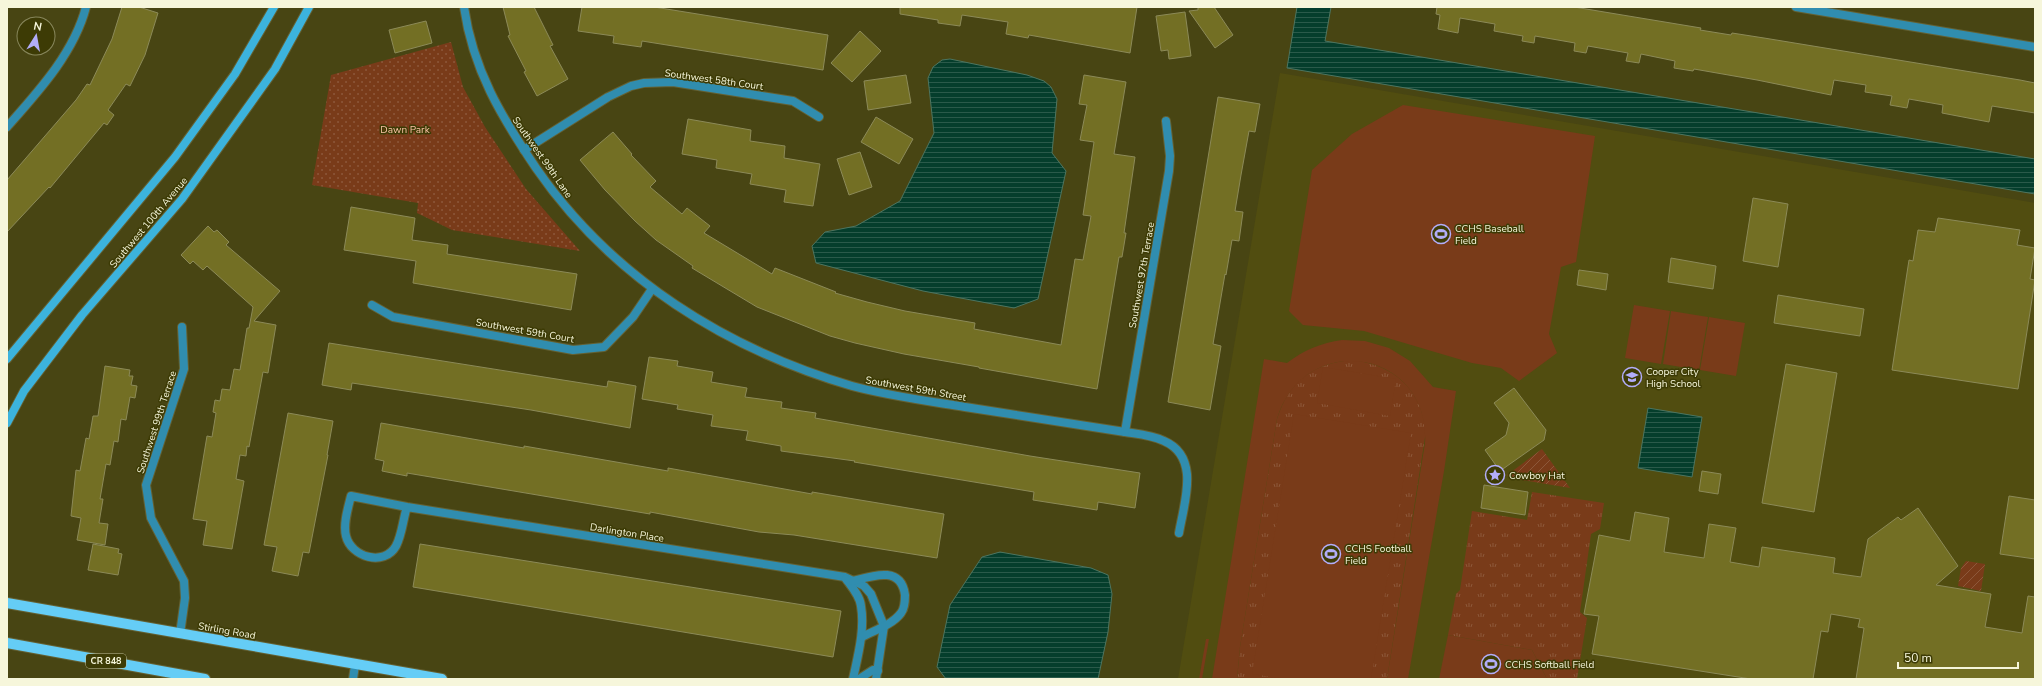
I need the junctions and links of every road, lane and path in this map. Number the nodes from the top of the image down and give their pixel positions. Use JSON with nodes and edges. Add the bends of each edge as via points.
{"nodes":[{"id":1,"x":86,"y":7,"type":"edge"},
{"id":2,"x":274,"y":7,"type":"edge"},
{"id":3,"x":309,"y":7,"type":"edge"},
{"id":4,"x":464,"y":7,"type":"edge"},
{"id":5,"x":1796,"y":7,"type":"edge"},
{"id":6,"x":2035,"y":47,"type":"edge"},
{"id":7,"x":819,"y":117,"type":"dead end"},
{"id":8,"x":1166,"y":121,"type":"dead end"},
{"id":9,"x":7,"y":127,"type":"edge"},
{"id":10,"x":524,"y":150,"type":"junction"},
{"id":11,"x":652,"y":290,"type":"junction"},
{"id":12,"x":372,"y":305,"type":"dead end"},
{"id":13,"x":182,"y":327,"type":"dead end"},
{"id":14,"x":7,"y":359,"type":"edge"},
{"id":15,"x":7,"y":423,"type":"edge"},
{"id":16,"x":1125,"y":432,"type":"junction"},
{"id":17,"x":406,"y":507,"type":"junction"},
{"id":18,"x":1179,"y":533,"type":"dead end"},
{"id":19,"x":845,"y":577,"type":"junction"},
{"id":20,"x":853,"y":580,"type":"junction"},
{"id":21,"x":7,"y":603,"type":"edge"},
{"id":22,"x":884,"y":626,"type":"junction"},
{"id":23,"x":180,"y":634,"type":"junction"},
{"id":24,"x":862,"y":637,"type":"junction"},
{"id":25,"x":7,"y":643,"type":"edge"},
{"id":26,"x":355,"y":665,"type":"junction"},
{"id":27,"x":877,"y":675,"type":"edge"},
{"id":28,"x":205,"y":679,"type":"edge"},
{"id":29,"x":353,"y":679,"type":"edge"},
{"id":30,"x":442,"y":679,"type":"edge"},
{"id":31,"x":853,"y":679,"type":"edge"},
{"id":32,"x":858,"y":679,"type":"edge"}],
"edges":[{"from":1,"to":9,"type":"street","via":[[77,32],[61,60]]},
{"from":2,"to":14,"type":"main road","name":"Southwest 100th Avenue","via":[[235,74],[175,157]]},
{"from":3,"to":15,"type":"main road","name":"Southwest 100th Avenue","via":[[275,69],[182,199],[82,315],[24,391]]},
{"from":4,"to":10,"type":"street","name":"Southwest 99th Lane","via":[[467,31],[476,63],[502,117]]},
{"from":5,"to":6,"type":"street"},
{"from":7,"to":10,"type":"street","name":"Southwest 58th Court","via":[[793,101],[672,82],[644,83],[608,97]]},
{"from":8,"to":16,"type":"street","name":"Southwest 97th Terrace","via":[[1169,171]]},
{"from":10,"to":11,"type":"street","name":"Southwest 99th Lane","via":[[575,217],[611,255]]},
{"from":11,"to":12,"type":"street","name":"Southwest 59th Court","via":[[633,317],[604,347],[573,350],[393,317]]},
{"from":11,"to":16,"type":"street","name":"Southwest 59th Street","via":[[740,343],[776,359],[854,386],[898,396]]},
{"from":13,"to":23,"type":"street","name":"Southwest 99th Terrace","via":[[184,368],[146,485],[151,518],[184,581],[185,598]]},
{"from":16,"to":18,"type":"street","name":"Southwest 59th Street","via":[[1165,441],[1174,446],[1185,462],[1188,480]]},
{"from":17,"to":17,"type":"street","name":"Darlington Place","via":[[396,547],[390,553],[376,558],[368,557],[358,553],[348,542],[345,529],[351,496]]},
{"from":17,"to":19,"type":"street","name":"Darlington Place"},
{"from":19,"to":20,"type":"street","name":"Darlington Place"},
{"from":19,"to":24,"type":"street","via":[[856,592],[861,605]]},
{"from":20,"to":22,"type":"street","name":"Darlington Place","via":[[864,586],[871,594]]},
{"from":20,"to":22,"type":"street","via":[[875,574],[888,574],[898,580],[904,590],[903,611]]},
{"from":21,"to":23,"type":"main road","name":"Stirling Road"},
{"from":22,"to":24,"type":"street"},
{"from":22,"to":27,"type":"street","name":"Darlington Place"},
{"from":23,"to":26,"type":"main road","name":"Stirling Road"},
{"from":24,"to":31,"type":"street"},
{"from":25,"to":28,"type":"main road","number":"CR 848"},
{"from":26,"to":29,"type":"street"},
{"from":26,"to":30,"type":"main road","name":"Stirling Road"},
{"from":27,"to":32,"type":"street","via":[[873,670]]}]}
